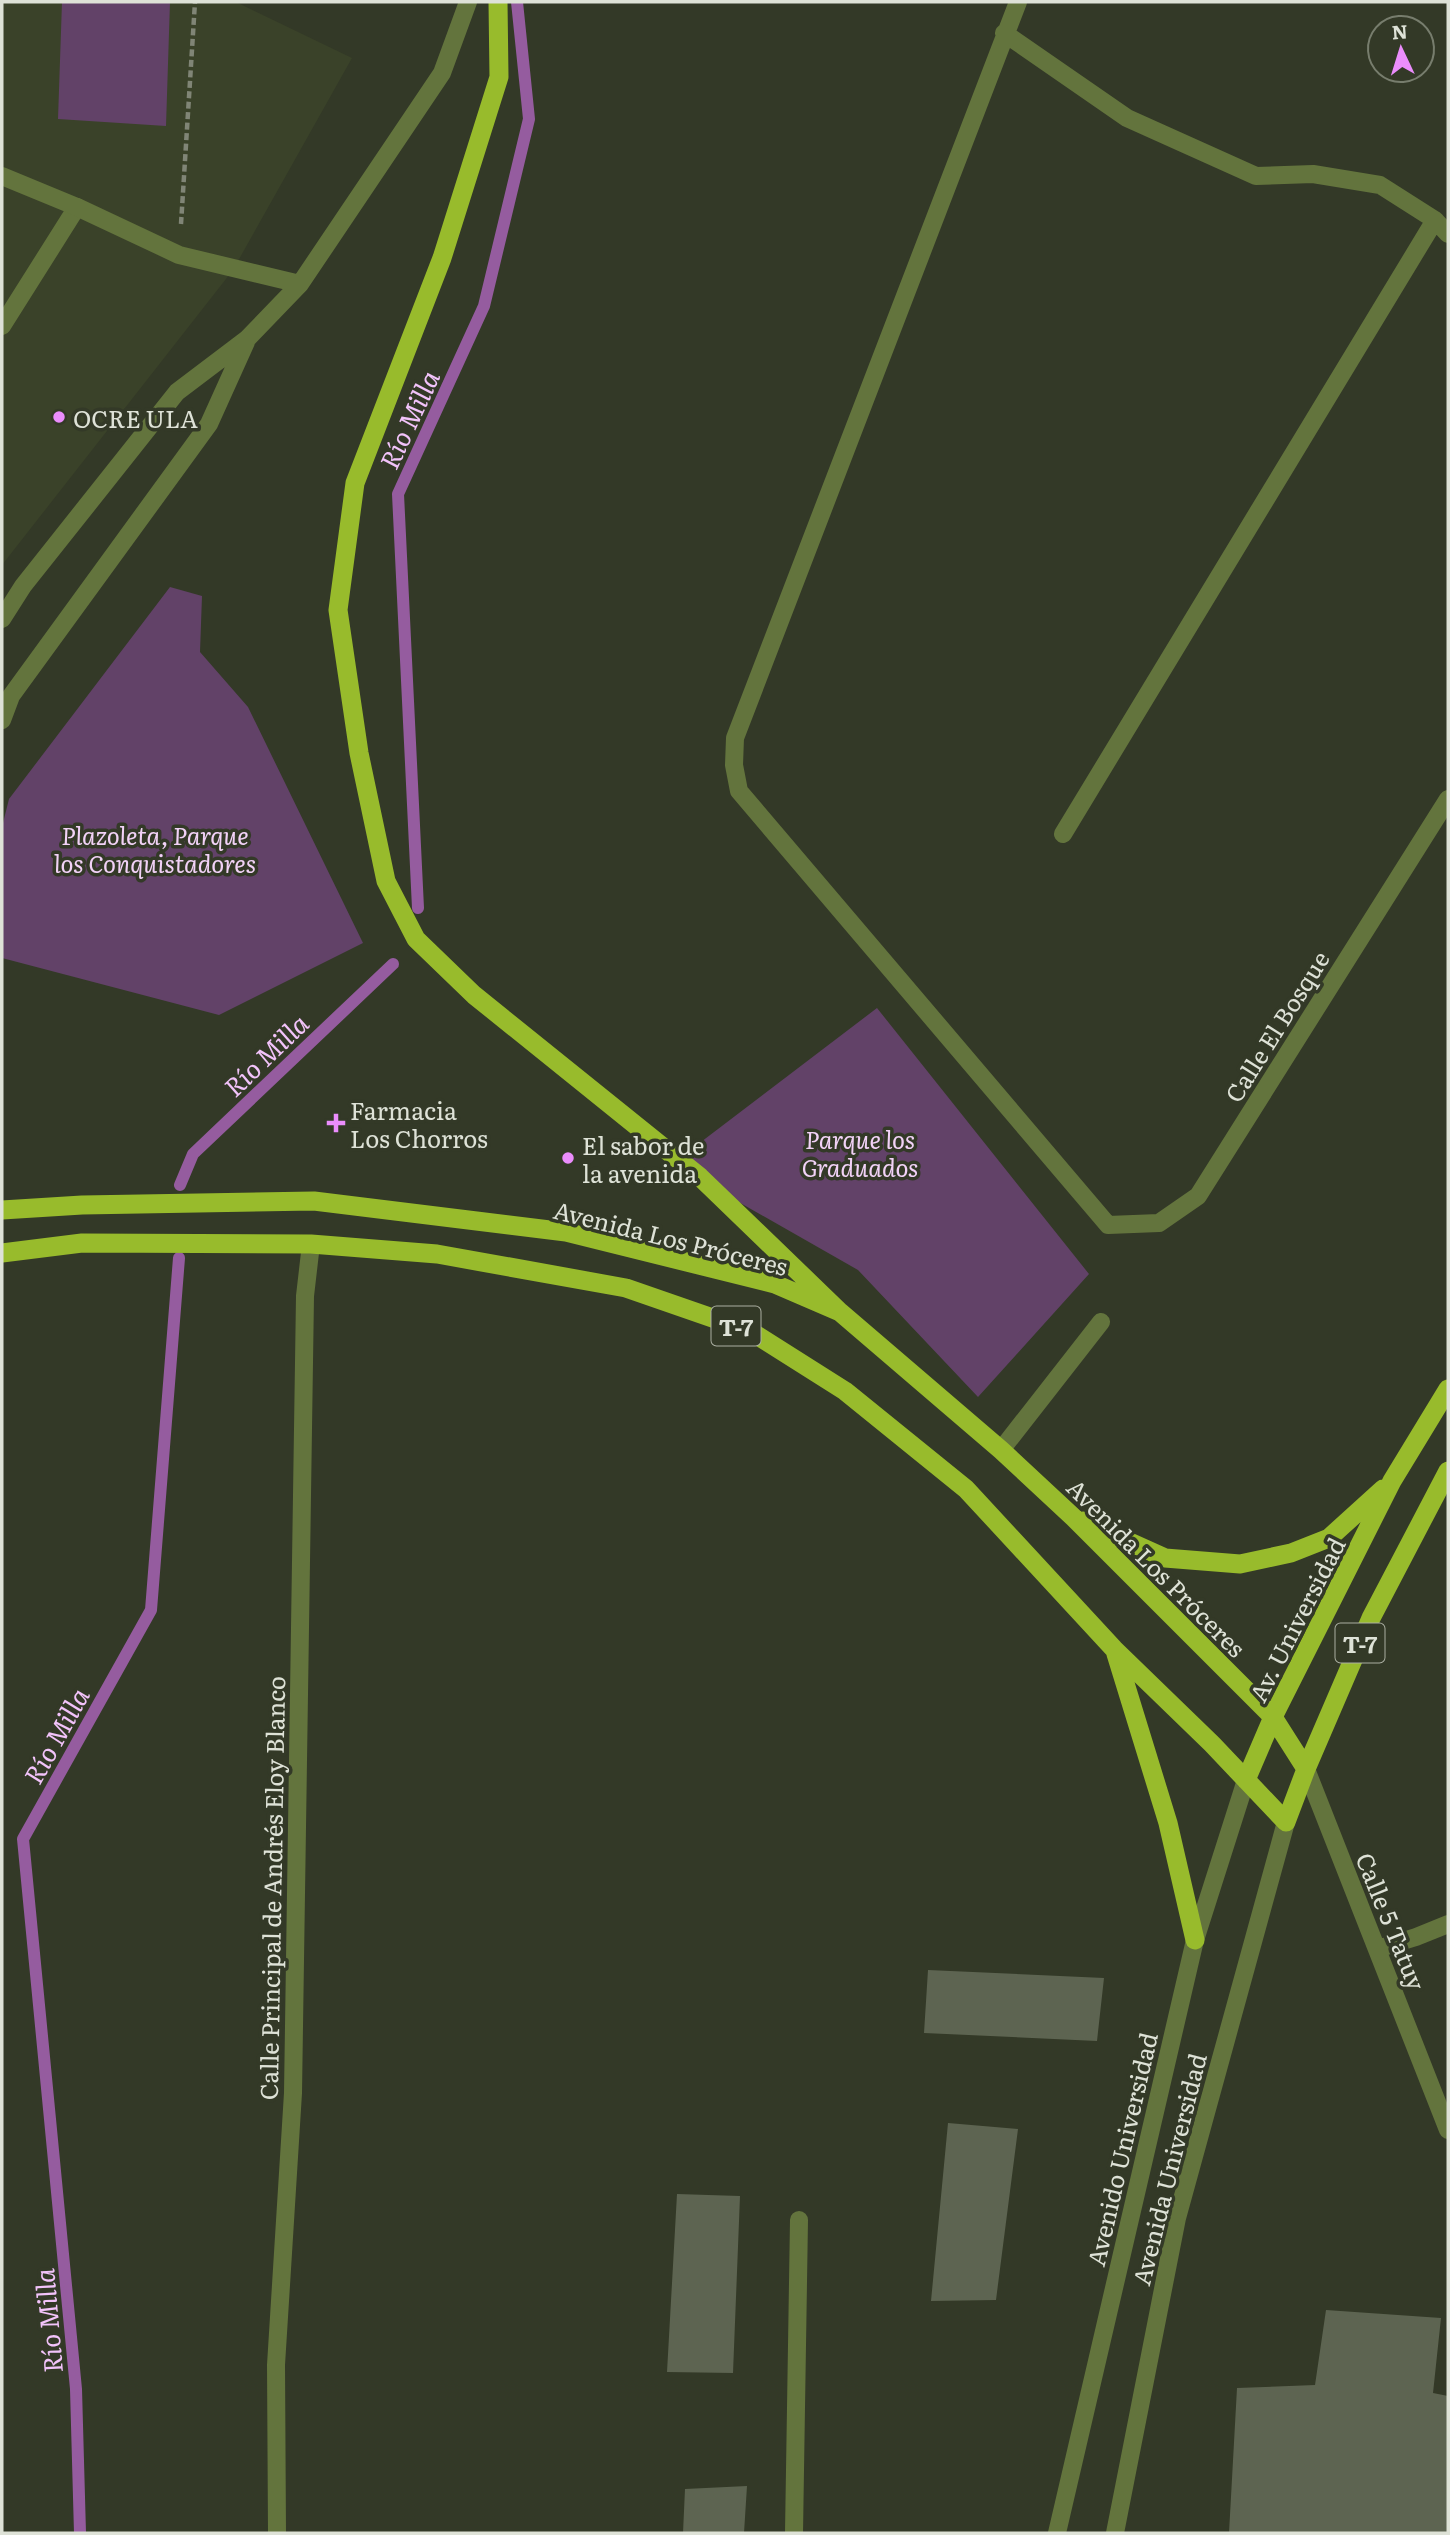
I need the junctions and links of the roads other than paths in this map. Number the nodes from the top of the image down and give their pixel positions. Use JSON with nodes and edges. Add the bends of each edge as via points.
{"nodes":[{"id":1,"x":468,"y":2,"type":"edge"},
{"id":2,"x":498,"y":2,"type":"edge"},
{"id":3,"x":1018,"y":2,"type":"edge"},
{"id":4,"x":1004,"y":33,"type":"junction"},
{"id":5,"x":2,"y":176,"type":"edge"},
{"id":6,"x":77,"y":207,"type":"junction"},
{"id":7,"x":1435,"y":220,"type":"junction"},
{"id":8,"x":1448,"y":234,"type":"edge"},
{"id":9,"x":300,"y":284,"type":"junction"},
{"id":10,"x":2,"y":326,"type":"edge"},
{"id":11,"x":247,"y":340,"type":"junction"},
{"id":12,"x":2,"y":619,"type":"edge"},
{"id":13,"x":2,"y":720,"type":"edge"},
{"id":14,"x":1448,"y":799,"type":"edge"},
{"id":15,"x":1063,"y":834,"type":"dead end"},
{"id":16,"x":2,"y":1210,"type":"edge"},
{"id":17,"x":311,"y":1244,"type":"junction"},
{"id":18,"x":2,"y":1253,"type":"edge"},
{"id":19,"x":840,"y":1312,"type":"junction"},
{"id":20,"x":1101,"y":1322,"type":"dead end"},
{"id":21,"x":1448,"y":1389,"type":"edge"},
{"id":22,"x":1001,"y":1450,"type":"junction"},
{"id":23,"x":1448,"y":1471,"type":"edge"},
{"id":24,"x":1392,"y":1481,"type":"junction"},
{"id":25,"x":1073,"y":1517,"type":"junction"},
{"id":26,"x":1114,"y":1649,"type":"junction"},
{"id":27,"x":1273,"y":1717,"type":"junction"},
{"id":28,"x":1306,"y":1769,"type":"junction"},
{"id":29,"x":1246,"y":1780,"type":"junction"},
{"id":30,"x":1286,"y":1822,"type":"junction"},
{"id":31,"x":1448,"y":1924,"type":"edge"},
{"id":32,"x":1195,"y":1940,"type":"junction"},
{"id":33,"x":1377,"y":1949,"type":"junction"},
{"id":34,"x":1448,"y":2130,"type":"edge"},
{"id":35,"x":799,"y":2220,"type":"dead end"},
{"id":36,"x":277,"y":2533,"type":"edge"},
{"id":37,"x":794,"y":2533,"type":"edge"},
{"id":38,"x":1057,"y":2533,"type":"edge"},
{"id":39,"x":1115,"y":2533,"type":"edge"}],
"edges":[{"from":1,"to":9,"type":"street","via":[[442,73]]},
{"from":2,"to":19,"type":"highway","via":[[499,77],[442,258],[355,482],[338,610],[359,752],[386,881],[416,940],[496,1012],[700,1177]]},
{"from":3,"to":4,"type":"street"},
{"from":4,"to":7,"type":"street","via":[[1127,118],[1256,176],[1313,174],[1380,185]]},
{"from":4,"to":14,"type":"street","name":"Calle El Bosque","via":[[735,738],[739,791],[1108,1225],[1159,1223],[1198,1196]]},
{"from":5,"to":6,"type":"street"},
{"from":6,"to":9,"type":"street","via":[[179,255]]},
{"from":6,"to":10,"type":"street"},
{"from":7,"to":8,"type":"street"},
{"from":7,"to":15,"type":"street"},
{"from":9,"to":11,"type":"street"},
{"from":11,"to":12,"type":"street","via":[[177,392],[23,586]]},
{"from":11,"to":13,"type":"street","via":[[209,424],[11,696]]},
{"from":16,"to":19,"type":"highway","name":"Avenida Los Próceres","number":"T-7","via":[[314,1201],[566,1232],[775,1284]]},
{"from":17,"to":18,"type":"highway","number":"T-7","via":[[82,1243]]},
{"from":17,"to":26,"type":"highway","number":"T-7","via":[[437,1254],[626,1288],[750,1331],[845,1391],[966,1489]]},
{"from":17,"to":36,"type":"street","name":"Calle Principal de Andrés Eloy Blanco","via":[[305,1296],[293,2093],[276,2365]]},
{"from":19,"to":22,"type":"highway","name":"Avenida Los Próceres","number":"T-7"},
{"from":20,"to":22,"type":"street"},
{"from":21,"to":24,"type":"highway","number":"T-7"},
{"from":22,"to":25,"type":"highway","name":"Avenida Los Próceres","number":"T-7"},
{"from":23,"to":28,"type":"highway","number":"T-7","via":[[1371,1618]]},
{"from":24,"to":25,"type":"highway","via":[[1329,1538],[1291,1553],[1240,1564],[1165,1559]]},
{"from":24,"to":27,"type":"highway","name":"Av. Universidad","number":"T-7"},
{"from":25,"to":27,"type":"highway","name":"Avenida Los Próceres","number":"T-7"},
{"from":26,"to":29,"type":"highway","number":"T-7"},
{"from":26,"to":32,"type":"highway","via":[[1168,1823]]},
{"from":27,"to":28,"type":"highway","name":"Avenida Los Próceres","number":"T-7"},
{"from":27,"to":29,"type":"highway","name":"Av. Universidad","number":"T-7"},
{"from":28,"to":30,"type":"highway","number":"T-7"},
{"from":28,"to":33,"type":"street","name":"Calle 5 Tatuy"},
{"from":29,"to":30,"type":"highway","number":"T-7"},
{"from":29,"to":32,"type":"street","name":"Avenido Universidad"},
{"from":30,"to":39,"type":"street","name":"Avenida Universidad","via":[[1177,2218]]},
{"from":31,"to":33,"type":"street"},
{"from":32,"to":38,"type":"street","name":"Avenido Universidad"},
{"from":33,"to":34,"type":"street","name":"Calle 5 Tatuy"},
{"from":35,"to":37,"type":"street"}]}
